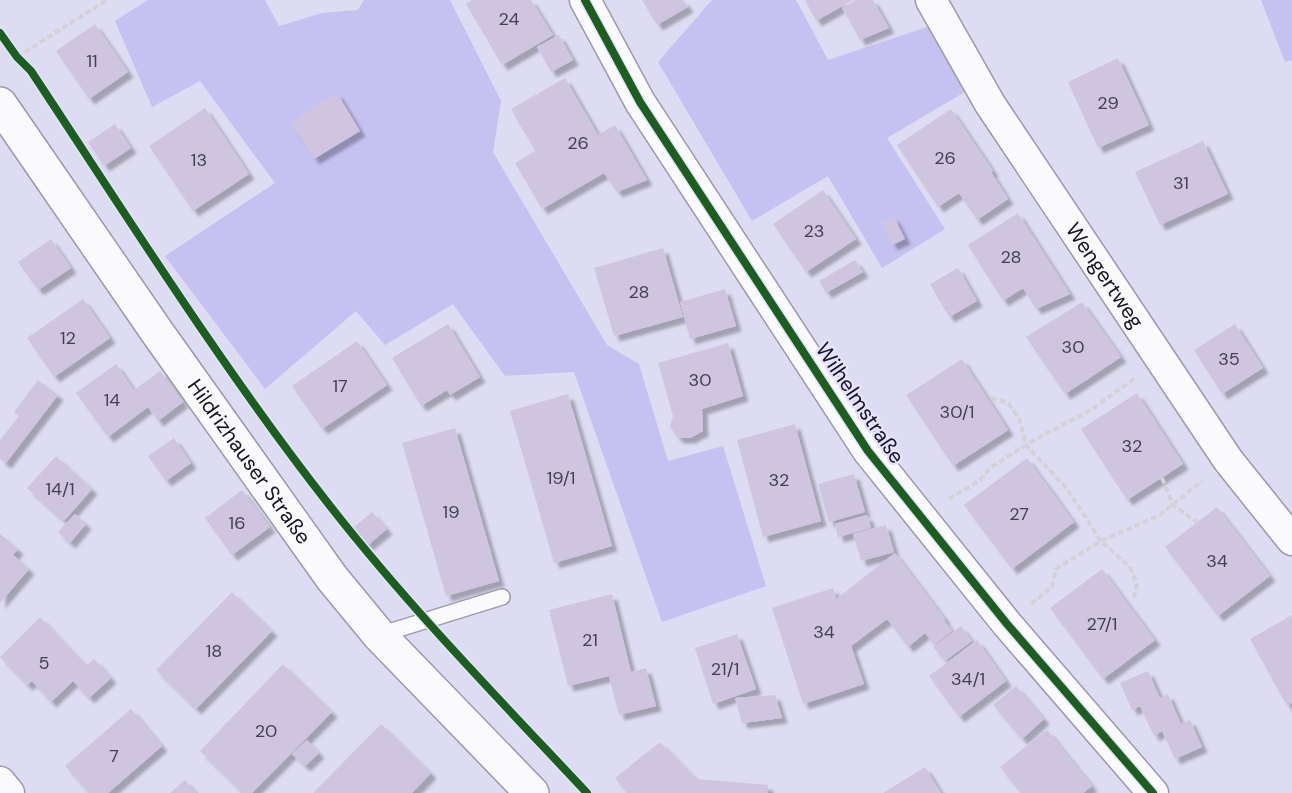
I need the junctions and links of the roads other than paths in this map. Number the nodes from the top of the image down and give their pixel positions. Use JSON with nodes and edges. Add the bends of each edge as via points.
{"nodes":[{"id":1,"x":585,"y":0,"type":"edge"},
{"id":2,"x":930,"y":0,"type":"edge"},
{"id":3,"x":0,"y":104,"type":"edge"},
{"id":4,"x":1292,"y":540,"type":"edge"},
{"id":5,"x":502,"y":597,"type":"dead end"},
{"id":6,"x":379,"y":635,"type":"junction"},
{"id":7,"x":0,"y":782,"type":"edge"},
{"id":8,"x":9,"y":793,"type":"edge"},
{"id":9,"x":532,"y":793,"type":"edge"},
{"id":10,"x":1153,"y":793,"type":"edge"}],
"edges":[{"from":1,"to":10,"type":"street","name":"Wilhelmstraße","via":[[640,102],[868,451],[1007,624]]},
{"from":2,"to":4,"type":"street","name":"Wengertweg","via":[[990,104],[1228,460]]},
{"from":3,"to":6,"type":"main road","name":"Hildrizhauser Straße","via":[[332,578]]},
{"from":5,"to":6,"type":"lane"},
{"from":6,"to":9,"type":"main road","name":"Hildrizhauser Straße"},
{"from":7,"to":8,"type":"street"}]}
